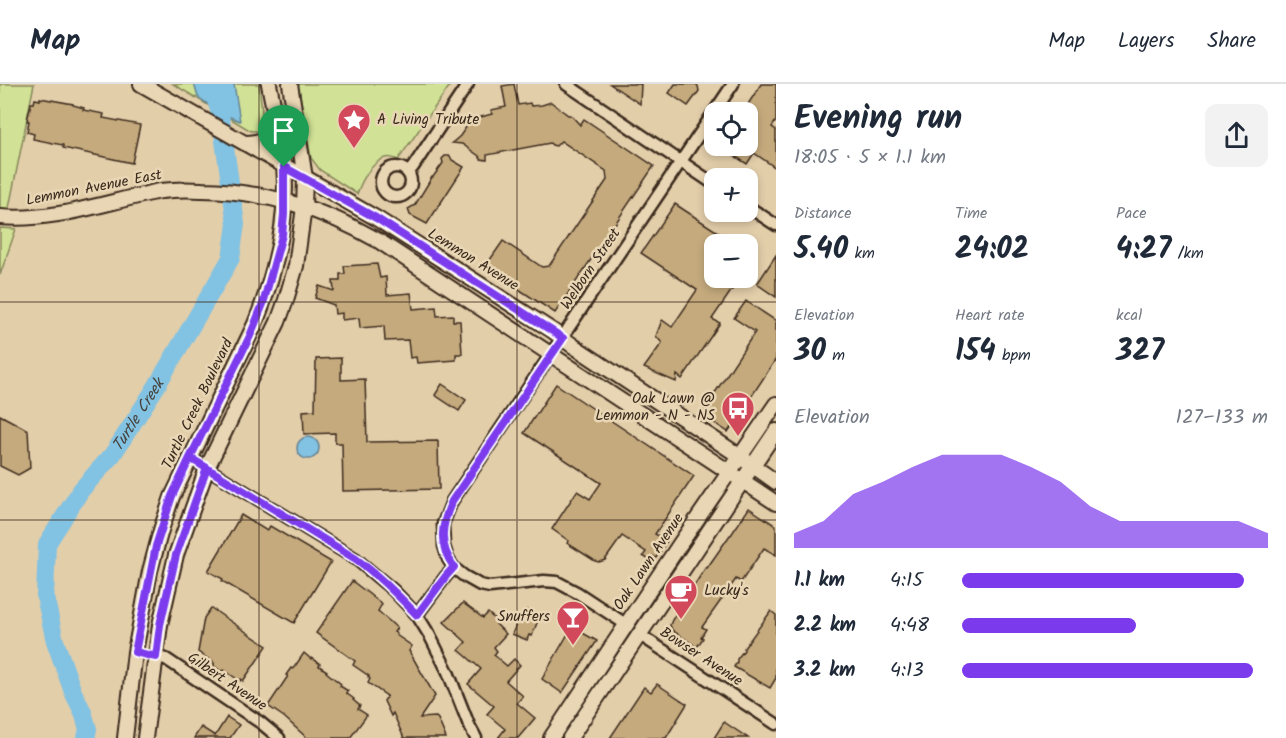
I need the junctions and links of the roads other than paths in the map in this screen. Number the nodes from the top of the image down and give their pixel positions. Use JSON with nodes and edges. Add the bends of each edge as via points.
{"nodes":[{"id":1,"x":141,"y":84,"type":"edge"},
{"id":2,"x":269,"y":84,"type":"edge"},
{"id":3,"x":290,"y":84,"type":"edge"},
{"id":4,"x":468,"y":84,"type":"edge"},
{"id":5,"x":566,"y":84,"type":"edge"},
{"id":6,"x":733,"y":84,"type":"edge"},
{"id":7,"x":277,"y":126,"type":"junction"},
{"id":8,"x":253,"y":145,"type":"junction"},
{"id":9,"x":681,"y":161,"type":"junction"},
{"id":10,"x":284,"y":167,"type":"junction"},
{"id":11,"x":408,"y":173,"type":"dead end"},
{"id":12,"x":704,"y":177,"type":"edge"},
{"id":13,"x":305,"y":178,"type":"junction"},
{"id":14,"x":284,"y":201,"type":"junction"},
{"id":15,"x":304,"y":207,"type":"junction"},
{"id":16,"x":758,"y":213,"type":"edge"},
{"id":17,"x":0,"y":217,"type":"edge"},
{"id":18,"x":776,"y":225,"type":"edge"},
{"id":19,"x":563,"y":338,"type":"junction"},
{"id":20,"x":244,"y":348,"type":"junction"},
{"id":21,"x":551,"y":354,"type":"junction"},
{"id":22,"x":262,"y":356,"type":"junction"},
{"id":23,"x":776,"y":404,"type":"edge"},
{"id":24,"x":776,"y":431,"type":"edge"},
{"id":25,"x":741,"y":457,"type":"junction"},
{"id":26,"x":190,"y":458,"type":"junction"},
{"id":27,"x":753,"y":466,"type":"junction"},
{"id":28,"x":207,"y":468,"type":"junction"},
{"id":29,"x":730,"y":472,"type":"junction"},
{"id":30,"x":743,"y":481,"type":"junction"},
{"id":31,"x":776,"y":482,"type":"edge"},
{"id":32,"x":776,"y":503,"type":"edge"},
{"id":33,"x":454,"y":567,"type":"junction"},
{"id":34,"x":417,"y":615,"type":"junction"},
{"id":35,"x":627,"y":625,"type":"junction"},
{"id":36,"x":640,"y":634,"type":"junction"},
{"id":37,"x":135,"y":652,"type":"junction"},
{"id":38,"x":156,"y":657,"type":"junction"},
{"id":39,"x":776,"y":724,"type":"edge"},
{"id":40,"x":125,"y":738,"type":"edge"},
{"id":41,"x":145,"y":738,"type":"edge"},
{"id":42,"x":279,"y":738,"type":"edge"},
{"id":43,"x":476,"y":738,"type":"edge"},
{"id":44,"x":551,"y":738,"type":"edge"},
{"id":45,"x":570,"y":738,"type":"edge"}],
"edges":[{"from":1,"to":8,"type":"main road","name":"Lemmon Avenue"},
{"from":2,"to":7,"type":"main road","name":"Turtle Creek Boulevard"},
{"from":3,"to":13,"type":"main road"},
{"from":4,"to":11,"type":"street"},
{"from":5,"to":9,"type":"street"},
{"from":6,"to":9,"type":"street","name":"Welborn Street"},
{"from":7,"to":8,"type":"main road","via":[[267,138]]},
{"from":7,"to":10,"type":"main road","name":"Turtle Creek Boulevard"},
{"from":8,"to":10,"type":"main road","name":"Lemmon Avenue"},
{"from":9,"to":12,"type":"street"},
{"from":9,"to":19,"type":"street","name":"Welborn Street"},
{"from":10,"to":13,"type":"main road","name":"Lemmon Avenue"},
{"from":10,"to":14,"type":"main road","name":"Turtle Creek Boulevard"},
{"from":13,"to":15,"type":"main road"},
{"from":13,"to":19,"type":"main road","name":"Lemmon Avenue","via":[[376,218]]},
{"from":14,"to":15,"type":"main road"},
{"from":14,"to":17,"type":"main road","name":"Lemmon Avenue East","via":[[215,190],[165,190],[47,216]]},
{"from":14,"to":20,"type":"main road","name":"Turtle Creek Boulevard","via":[[282,235],[273,270]]},
{"from":15,"to":21,"type":"main road","via":[[332,216],[379,241]]},
{"from":15,"to":22,"type":"main road","via":[[292,281]]},
{"from":16,"to":18,"type":"street"},
{"from":19,"to":21,"type":"street","name":"Welborn Street"},
{"from":19,"to":25,"type":"main road","name":"Lemmon Avenue"},
{"from":20,"to":22,"type":"main road"},
{"from":20,"to":26,"type":"main road","name":"Turtle Creek Boulevard"},
{"from":21,"to":29,"type":"main road"},
{"from":21,"to":33,"type":"street","name":"Welborn Street","via":[[446,514],[442,535]]},
{"from":22,"to":28,"type":"main road"},
{"from":23,"to":25,"type":"main road","name":"Oak Lawn Avenue"},
{"from":24,"to":27,"type":"main road"},
{"from":25,"to":27,"type":"main road","name":"Lemmon Avenue"},
{"from":25,"to":29,"type":"main road","name":"Oak Lawn Avenue"},
{"from":26,"to":28,"type":"street"},
{"from":26,"to":37,"type":"main road","name":"Turtle Creek Boulevard","via":[[172,496],[156,546]]},
{"from":27,"to":30,"type":"main road"},
{"from":27,"to":31,"type":"main road","name":"Lemmon Avenue"},
{"from":28,"to":34,"type":"street","via":[[356,559]]},
{"from":28,"to":38,"type":"main road","via":[[176,555]]},
{"from":29,"to":30,"type":"main road"},
{"from":29,"to":35,"type":"main road","name":"Oak Lawn Avenue"},
{"from":30,"to":32,"type":"main road"},
{"from":30,"to":36,"type":"main road"},
{"from":33,"to":34,"type":"street"},
{"from":33,"to":35,"type":"street","via":[[471,581],[490,587],[557,582]]},
{"from":34,"to":43,"type":"street","via":[[448,672]]},
{"from":35,"to":36,"type":"main road"},
{"from":35,"to":44,"type":"main road","name":"Oak Lawn Avenue"},
{"from":36,"to":39,"type":"street","name":"Bowser Avenue"},
{"from":36,"to":45,"type":"main road"},
{"from":37,"to":38,"type":"main road"},
{"from":37,"to":40,"type":"main road","name":"Turtle Creek Boulevard"},
{"from":38,"to":41,"type":"main road"},
{"from":38,"to":42,"type":"street","name":"Gilbert Avenue","via":[[166,659]]}]}
